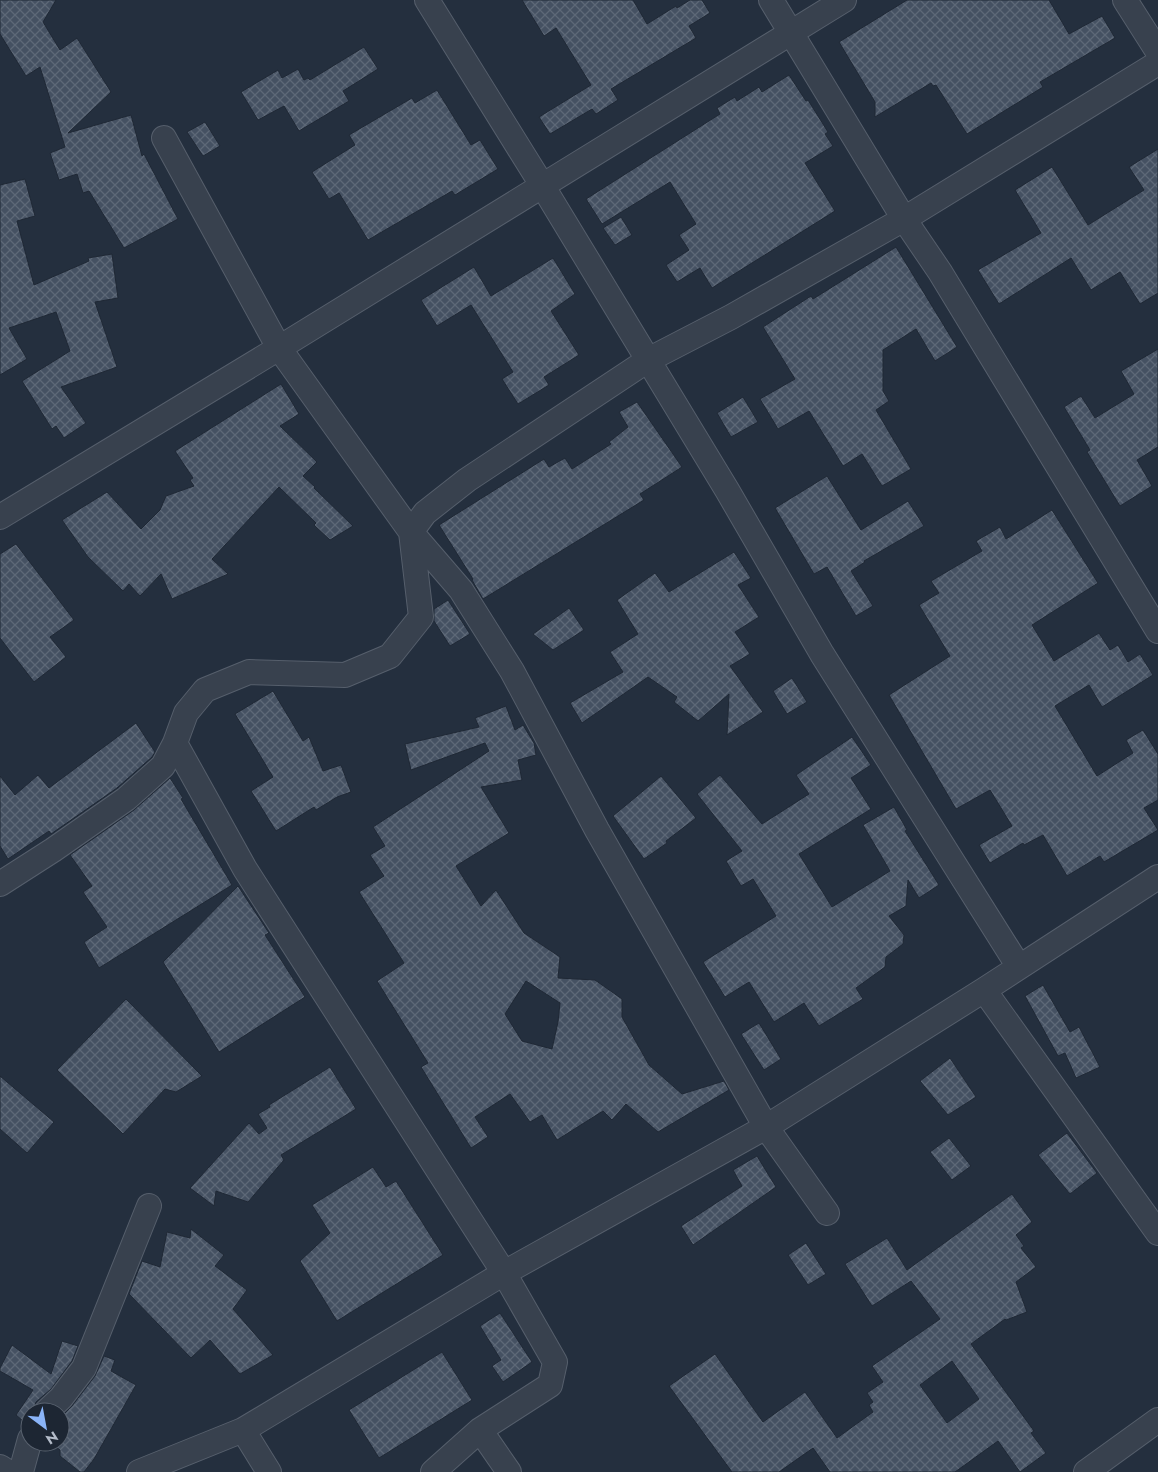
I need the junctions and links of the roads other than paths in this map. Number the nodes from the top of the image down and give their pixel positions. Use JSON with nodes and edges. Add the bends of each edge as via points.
{"nodes":[{"id":1,"x":427,"y":0,"type":"edge"},
{"id":2,"x":771,"y":0,"type":"edge"},
{"id":3,"x":844,"y":0,"type":"edge"},
{"id":4,"x":1125,"y":0,"type":"edge"},
{"id":5,"x":792,"y":33,"type":"junction"},
{"id":6,"x":1158,"y":52,"type":"edge"},
{"id":7,"x":1158,"y":63,"type":"edge"},
{"id":8,"x":164,"y":138,"type":"dead end"},
{"id":9,"x":542,"y":185,"type":"junction"},
{"id":10,"x":904,"y":220,"type":"junction"},
{"id":11,"x":279,"y":348,"type":"junction"},
{"id":12,"x":648,"y":360,"type":"junction"},
{"id":13,"x":0,"y":517,"type":"edge"},
{"id":14,"x":411,"y":532,"type":"junction"},
{"id":15,"x":1158,"y":631,"type":"edge"},
{"id":16,"x":175,"y":742,"type":"junction"},
{"id":17,"x":1158,"y":877,"type":"edge"},
{"id":18,"x":0,"y":884,"type":"edge"},
{"id":19,"x":1019,"y":967,"type":"junction"},
{"id":20,"x":984,"y":990,"type":"junction"},
{"id":21,"x":766,"y":1127,"type":"junction"},
{"id":22,"x":149,"y":1206,"type":"dead end"},
{"id":23,"x":827,"y":1213,"type":"dead end"},
{"id":24,"x":1158,"y":1233,"type":"edge"},
{"id":25,"x":504,"y":1273,"type":"junction"},
{"id":26,"x":57,"y":1402,"type":"edge"},
{"id":27,"x":1158,"y":1420,"type":"edge"},
{"id":28,"x":243,"y":1430,"type":"junction"},
{"id":29,"x":480,"y":1430,"type":"junction"},
{"id":30,"x":26,"y":1452,"type":"edge"},
{"id":31,"x":0,"y":1467,"type":"edge"},
{"id":32,"x":8,"y":1472,"type":"edge"},
{"id":33,"x":21,"y":1472,"type":"edge"},
{"id":34,"x":139,"y":1472,"type":"edge"},
{"id":35,"x":269,"y":1472,"type":"edge"},
{"id":36,"x":433,"y":1472,"type":"edge"},
{"id":37,"x":509,"y":1472,"type":"edge"},
{"id":38,"x":1086,"y":1472,"type":"edge"}],
"edges":[{"from":1,"to":9,"type":"street"},
{"from":2,"to":5,"type":"street"},
{"from":3,"to":5,"type":"street"},
{"from":4,"to":6,"type":"street"},
{"from":5,"to":9,"type":"street"},
{"from":5,"to":10,"type":"street"},
{"from":7,"to":10,"type":"street"},
{"from":8,"to":11,"type":"street"},
{"from":9,"to":11,"type":"street"},
{"from":9,"to":12,"type":"street"},
{"from":10,"to":12,"type":"street"},
{"from":10,"to":15,"type":"street","via":[[940,272]]},
{"from":11,"to":13,"type":"street"},
{"from":11,"to":14,"type":"street"},
{"from":12,"to":14,"type":"street","via":[[467,480],[424,513]]},
{"from":12,"to":19,"type":"street","via":[[822,654]]},
{"from":14,"to":16,"type":"street","via":[[421,617],[390,656],[345,674],[249,672],[204,690],[186,713]]},
{"from":14,"to":21,"type":"street","via":[[461,590],[512,671],[597,830]]},
{"from":16,"to":18,"type":"street","via":[[163,766],[126,799]]},
{"from":16,"to":25,"type":"street","via":[[245,869]]},
{"from":17,"to":19,"type":"street"},
{"from":19,"to":20,"type":"street"},
{"from":20,"to":21,"type":"street"},
{"from":20,"to":24,"type":"street"},
{"from":21,"to":23,"type":"street"},
{"from":21,"to":25,"type":"street"},
{"from":22,"to":26,"type":"street","via":[[84,1368]]},
{"from":25,"to":28,"type":"street"},
{"from":25,"to":29,"type":"street","via":[[555,1362],[550,1384]]},
{"from":27,"to":38,"type":"street"},
{"from":28,"to":34,"type":"street"},
{"from":28,"to":35,"type":"street"},
{"from":29,"to":36,"type":"street"},
{"from":29,"to":37,"type":"street"},
{"from":30,"to":33,"type":"street"},
{"from":31,"to":32,"type":"street"}]}
